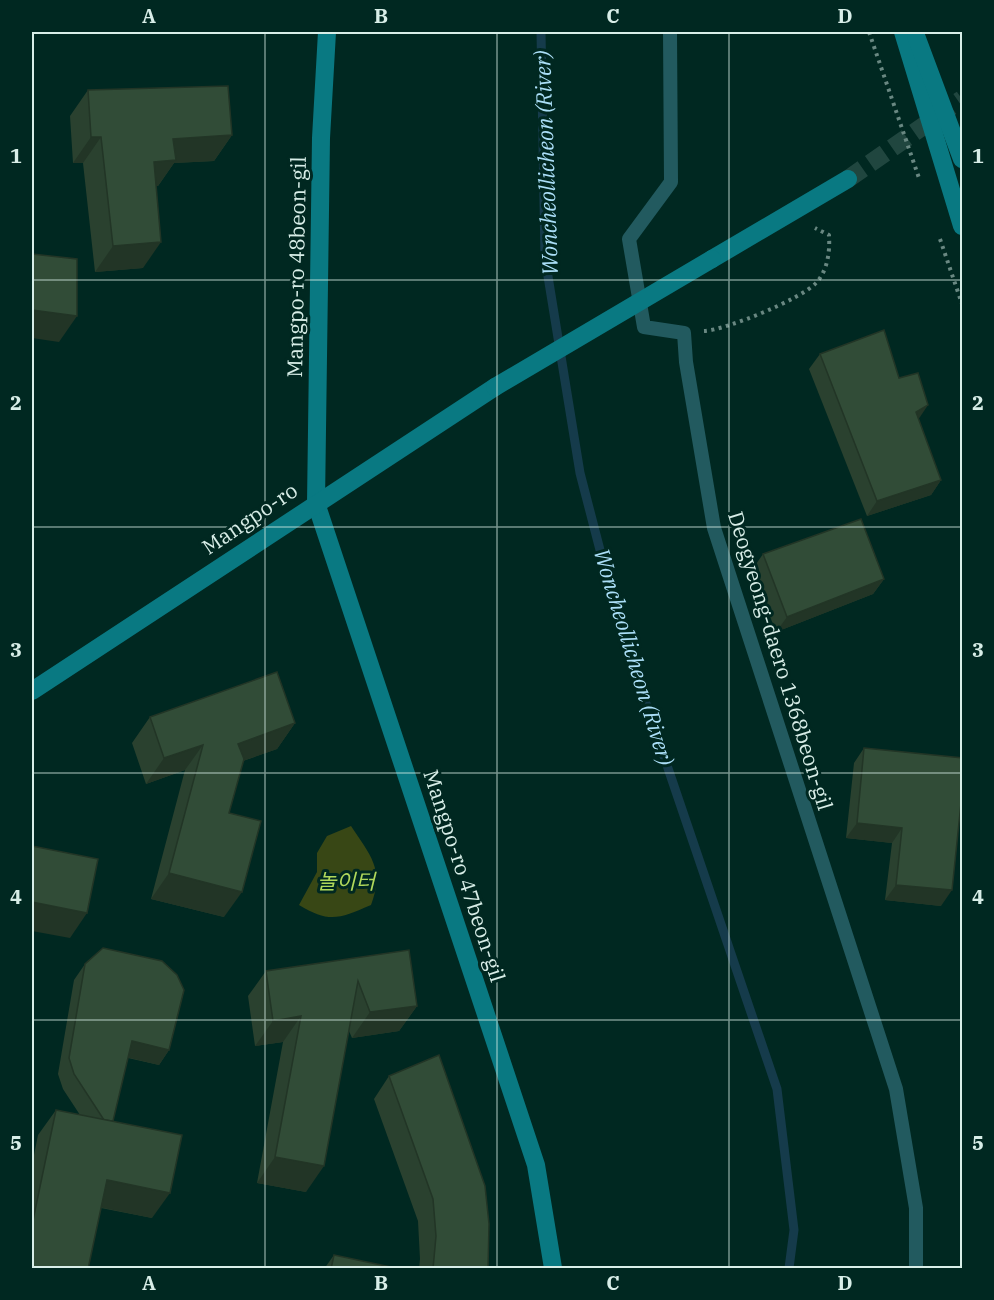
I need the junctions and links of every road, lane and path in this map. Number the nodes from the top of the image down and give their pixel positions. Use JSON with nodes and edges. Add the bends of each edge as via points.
{"nodes":[{"id":1,"x":327,"y":32,"type":"edge"},
{"id":2,"x":670,"y":32,"type":"edge"},
{"id":3,"x":869,"y":32,"type":"edge"},
{"id":4,"x":903,"y":32,"type":"edge"},
{"id":5,"x":914,"y":32,"type":"edge"},
{"id":6,"x":963,"y":159,"type":"edge"},
{"id":7,"x":848,"y":179,"type":"tunnel mouth"},
{"id":8,"x":922,"y":187,"type":"dead end"},
{"id":9,"x":963,"y":226,"type":"edge"},
{"id":10,"x":805,"y":230,"type":"dead end"},
{"id":11,"x":937,"y":231,"type":"dead end"},
{"id":12,"x":963,"y":304,"type":"edge"},
{"id":13,"x":684,"y":333,"type":"junction"},
{"id":14,"x":316,"y":503,"type":"junction"},
{"id":15,"x":32,"y":691,"type":"edge"},
{"id":16,"x":553,"y":1269,"type":"edge"},
{"id":17,"x":916,"y":1269,"type":"edge"}],
"edges":[{"from":1,"to":14,"type":"street","name":"Mangpo-ro 48beon-gil","via":[[321,138]]},
{"from":2,"to":13,"type":"lane","via":[[671,182],[629,239],[644,327]]},
{"from":3,"to":8,"type":"path"},
{"from":4,"to":9,"type":"street"},
{"from":5,"to":6,"type":"street"},
{"from":7,"to":14,"type":"street","name":"Mangpo-ro","bridge":true,"via":[[495,387]]},
{"from":10,"to":13,"type":"path","via":[[814,228],[829,235],[830,256],[816,283],[772,308],[718,330]]},
{"from":11,"to":12,"type":"path"},
{"from":13,"to":17,"type":"lane","name":"Deogyeong-daero 1368beon-gil","via":[[714,528],[896,1089],[916,1208]]},
{"from":14,"to":15,"type":"street","name":"Mangpo-ro"},
{"from":14,"to":16,"type":"street","name":"Mangpo-ro 47beon-gil","via":[[536,1166]]}]}
